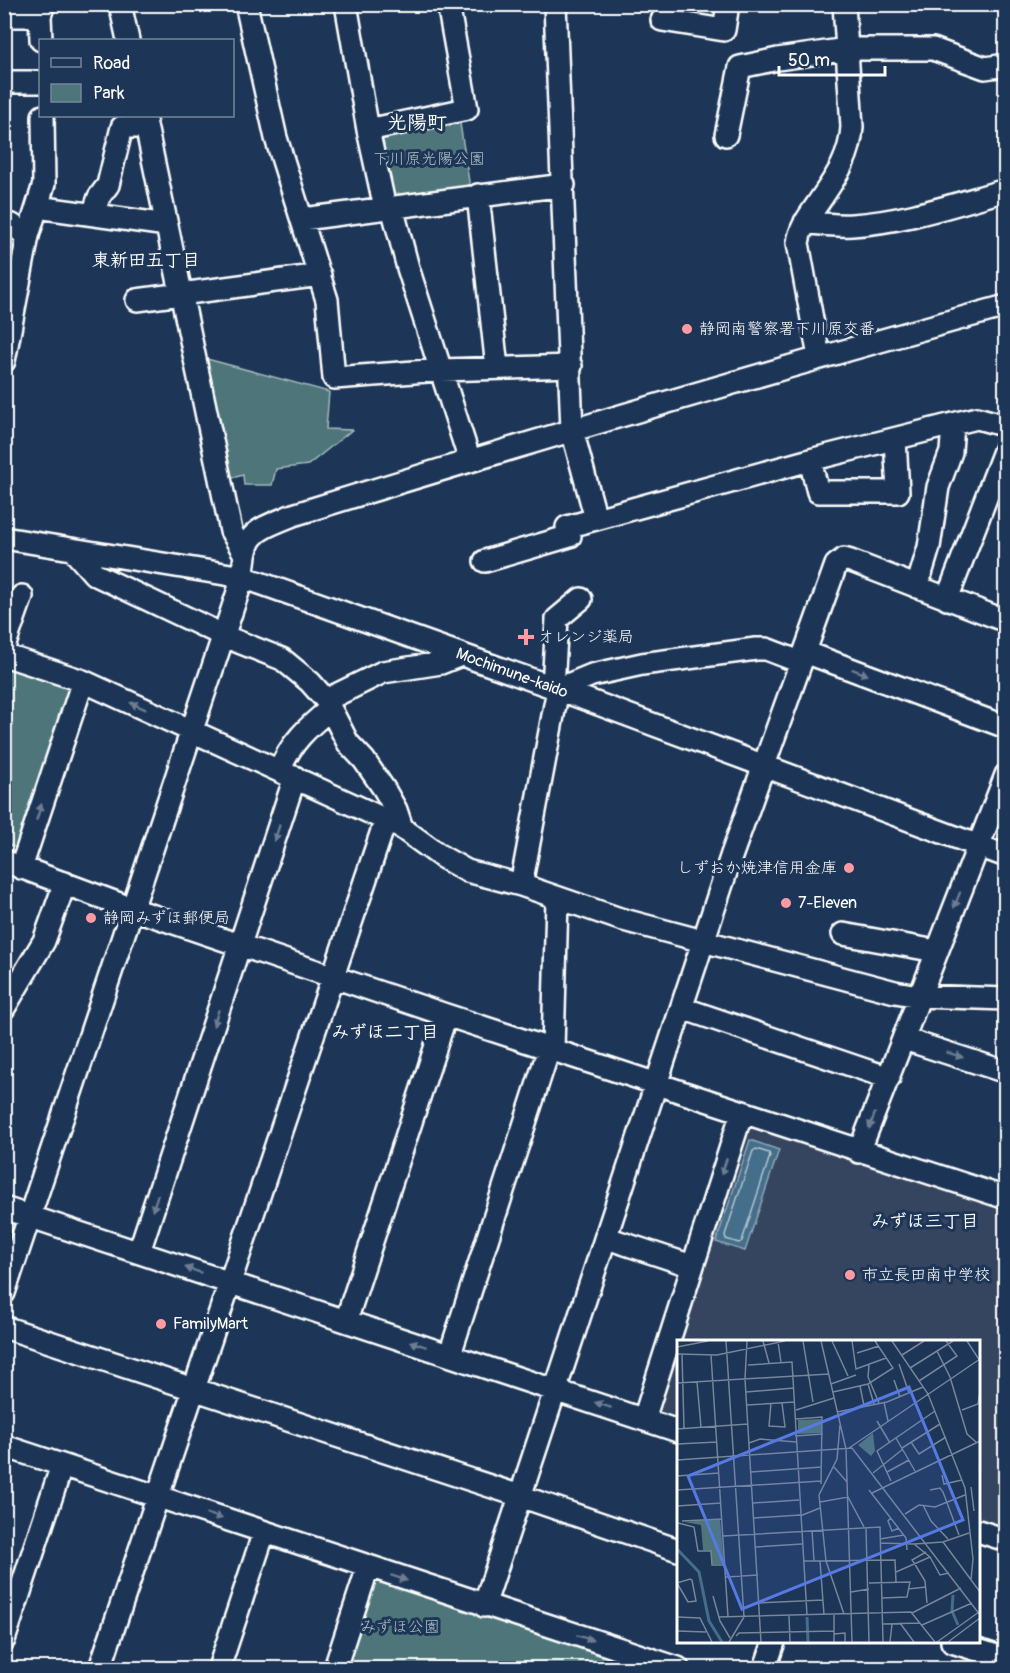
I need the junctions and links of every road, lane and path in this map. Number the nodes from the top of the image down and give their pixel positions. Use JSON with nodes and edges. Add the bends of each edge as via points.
{"nodes":[{"id":1,"x":120,"y":4,"type":"edge"},
{"id":2,"x":246,"y":4,"type":"edge"},
{"id":3,"x":346,"y":4,"type":"edge"},
{"id":4,"x":448,"y":4,"type":"edge"},
{"id":5,"x":555,"y":4,"type":"edge"},
{"id":6,"x":728,"y":4,"type":"edge"},
{"id":7,"x":844,"y":4,"type":"edge"},
{"id":8,"x":42,"y":10,"type":"edge"},
{"id":9,"x":4,"y":16,"type":"edge"},
{"id":10,"x":662,"y":20,"type":"dead end"},
{"id":11,"x":41,"y":39,"type":"edge"},
{"id":12,"x":128,"y":39,"type":"edge"},
{"id":13,"x":847,"y":49,"type":"junction"},
{"id":14,"x":1005,"y":65,"type":"edge"},
{"id":15,"x":4,"y":82,"type":"edge"},
{"id":16,"x":39,"y":82,"type":"edge"},
{"id":17,"x":43,"y":117,"type":"edge"},
{"id":18,"x":145,"y":121,"type":"edge"},
{"id":19,"x":368,"y":130,"type":"junction"},
{"id":20,"x":726,"y":135,"type":"dead end"},
{"id":21,"x":564,"y":185,"type":"junction"},
{"id":22,"x":1005,"y":190,"type":"edge"},
{"id":23,"x":478,"y":195,"type":"junction"},
{"id":24,"x":37,"y":207,"type":"junction"},
{"id":25,"x":389,"y":207,"type":"junction"},
{"id":26,"x":93,"y":214,"type":"junction"},
{"id":27,"x":303,"y":219,"type":"junction"},
{"id":28,"x":805,"y":222,"type":"junction"},
{"id":29,"x":4,"y":224,"type":"edge"},
{"id":30,"x":167,"y":225,"type":"junction"},
{"id":31,"x":28,"y":236,"type":"junction"},
{"id":32,"x":13,"y":274,"type":"edge"},
{"id":33,"x":320,"y":275,"type":"junction"},
{"id":34,"x":180,"y":295,"type":"junction"},
{"id":35,"x":137,"y":300,"type":"dead end"},
{"id":36,"x":1005,"y":306,"type":"edge"},
{"id":37,"x":5,"y":350,"type":"edge"},
{"id":38,"x":819,"y":357,"type":"junction"},
{"id":39,"x":570,"y":366,"type":"junction"},
{"id":40,"x":498,"y":368,"type":"junction"},
{"id":41,"x":441,"y":370,"type":"junction"},
{"id":42,"x":1000,"y":418,"type":"edge"},
{"id":43,"x":952,"y":424,"type":"junction"},
{"id":44,"x":572,"y":430,"type":"junction"},
{"id":45,"x":895,"y":439,"type":"junction"},
{"id":46,"x":1005,"y":446,"type":"edge"},
{"id":47,"x":810,"y":460,"type":"junction"},
{"id":48,"x":470,"y":461,"type":"junction"},
{"id":49,"x":596,"y":519,"type":"junction"},
{"id":50,"x":4,"y":538,"type":"edge"},
{"id":51,"x":73,"y":550,"type":"junction"},
{"id":52,"x":244,"y":553,"type":"junction"},
{"id":53,"x":485,"y":561,"type":"dead end"},
{"id":54,"x":243,"y":577,"type":"junction"},
{"id":55,"x":917,"y":587,"type":"junction"},
{"id":56,"x":22,"y":596,"type":"dead end"},
{"id":57,"x":947,"y":598,"type":"junction"},
{"id":58,"x":581,"y":599,"type":"dead end"},
{"id":59,"x":1005,"y":621,"type":"edge"},
{"id":60,"x":223,"y":635,"type":"junction"},
{"id":61,"x":4,"y":647,"type":"edge"},
{"id":62,"x":461,"y":654,"type":"junction"},
{"id":63,"x":4,"y":655,"type":"edge"},
{"id":64,"x":803,"y":657,"type":"junction"},
{"id":65,"x":83,"y":681,"type":"junction"},
{"id":66,"x":556,"y":688,"type":"junction"},
{"id":67,"x":328,"y":704,"type":"junction"},
{"id":68,"x":1005,"y":727,"type":"edge"},
{"id":69,"x":191,"y":730,"type":"junction"},
{"id":70,"x":763,"y":766,"type":"junction"},
{"id":71,"x":287,"y":774,"type":"junction"},
{"id":72,"x":1005,"y":776,"type":"edge"},
{"id":73,"x":394,"y":824,"type":"junction"},
{"id":74,"x":979,"y":845,"type":"junction"},
{"id":75,"x":1005,"y":856,"type":"edge"},
{"id":76,"x":13,"y":864,"type":"edge"},
{"id":77,"x":65,"y":883,"type":"junction"},
{"id":78,"x":521,"y":885,"type":"junction"},
{"id":79,"x":557,"y":899,"type":"junction"},
{"id":80,"x":133,"y":909,"type":"junction"},
{"id":81,"x":843,"y":934,"type":"dead end"},
{"id":82,"x":704,"y":940,"type":"junction"},
{"id":83,"x":240,"y":944,"type":"junction"},
{"id":84,"x":936,"y":951,"type":"junction"},
{"id":85,"x":332,"y":976,"type":"junction"},
{"id":86,"x":919,"y":996,"type":"junction"},
{"id":87,"x":1005,"y":999,"type":"edge"},
{"id":88,"x":4,"y":1008,"type":"edge"},
{"id":89,"x":682,"y":1008,"type":"junction"},
{"id":90,"x":446,"y":1015,"type":"junction"},
{"id":91,"x":904,"y":1039,"type":"junction"},
{"id":92,"x":551,"y":1049,"type":"junction"},
{"id":93,"x":1005,"y":1072,"type":"edge"},
{"id":94,"x":889,"y":1078,"type":"junction"},
{"id":95,"x":657,"y":1083,"type":"junction"},
{"id":96,"x":742,"y":1112,"type":"junction"},
{"id":97,"x":859,"y":1152,"type":"junction"},
{"id":98,"x":1005,"y":1198,"type":"edge"},
{"id":99,"x":4,"y":1208,"type":"edge"},
{"id":100,"x":30,"y":1216,"type":"junction"},
{"id":101,"x":607,"y":1238,"type":"junction"},
{"id":102,"x":140,"y":1252,"type":"junction"},
{"id":103,"x":692,"y":1266,"type":"junction"},
{"id":104,"x":230,"y":1283,"type":"junction"},
{"id":105,"x":4,"y":1293,"type":"edge"},
{"id":106,"x":346,"y":1321,"type":"junction"},
{"id":107,"x":4,"y":1327,"type":"edge"},
{"id":108,"x":450,"y":1354,"type":"junction"},
{"id":109,"x":195,"y":1389,"type":"junction"},
{"id":110,"x":556,"y":1390,"type":"junction"},
{"id":111,"x":644,"y":1419,"type":"junction"},
{"id":112,"x":677,"y":1431,"type":"edge"},
{"id":113,"x":4,"y":1446,"type":"edge"},
{"id":114,"x":62,"y":1466,"type":"junction"},
{"id":115,"x":520,"y":1496,"type":"junction"},
{"id":116,"x":159,"y":1498,"type":"junction"},
{"id":117,"x":264,"y":1532,"type":"junction"},
{"id":118,"x":980,"y":1532,"type":"edge"},
{"id":119,"x":1005,"y":1540,"type":"edge"},
{"id":120,"x":677,"y":1550,"type":"edge"},
{"id":121,"x":369,"y":1567,"type":"junction"},
{"id":122,"x":484,"y":1606,"type":"junction"},
{"id":123,"x":4,"y":1640,"type":"edge"},
{"id":124,"x":773,"y":1643,"type":"edge"},
{"id":125,"x":957,"y":1643,"type":"edge"},
{"id":126,"x":1005,"y":1659,"type":"edge"},
{"id":127,"x":100,"y":1668,"type":"edge"},
{"id":128,"x":219,"y":1668,"type":"edge"},
{"id":129,"x":335,"y":1668,"type":"edge"},
{"id":130,"x":676,"y":1668,"type":"edge"},
{"id":131,"x":765,"y":1668,"type":"edge"}],
"edges":[{"from":1,"to":12,"type":"street"},
{"from":2,"to":27,"type":"street","via":[[274,127]]},
{"from":3,"to":19,"type":"street"},
{"from":4,"to":19,"type":"street","via":[[467,109]]},
{"from":5,"to":21,"type":"street"},
{"from":6,"to":10,"type":"street","via":[[724,30]]},
{"from":7,"to":13,"type":"street"},
{"from":8,"to":9,"type":"street"},
{"from":8,"to":11,"type":"street"},
{"from":13,"to":14,"type":"street","via":[[933,49],[985,68]]},
{"from":13,"to":20,"type":"street","via":[[740,67]]},
{"from":13,"to":28,"type":"street","via":[[851,144],[840,171]]},
{"from":15,"to":16,"type":"street"},
{"from":17,"to":24,"type":"street","via":[[44,184]]},
{"from":18,"to":26,"type":"street","via":[[122,127],[108,185]]},
{"from":18,"to":30,"type":"street"},
{"from":19,"to":25,"type":"street"},
{"from":21,"to":23,"type":"street"},
{"from":21,"to":39,"type":"street"},
{"from":22,"to":28,"type":"street","via":[[890,220],[852,225]]},
{"from":23,"to":25,"type":"street"},
{"from":23,"to":40,"type":"street"},
{"from":24,"to":26,"type":"street"},
{"from":24,"to":31,"type":"street"},
{"from":25,"to":27,"type":"street"},
{"from":25,"to":41,"type":"street"},
{"from":26,"to":30,"type":"street"},
{"from":27,"to":33,"type":"street"},
{"from":28,"to":38,"type":"street","via":[[798,243]]},
{"from":29,"to":31,"type":"street"},
{"from":30,"to":34,"type":"street"},
{"from":31,"to":32,"type":"street"},
{"from":32,"to":37,"type":"street"},
{"from":33,"to":34,"type":"street"},
{"from":33,"to":41,"type":"street","via":[[327,300],[334,378]]},
{"from":34,"to":35,"type":"street"},
{"from":34,"to":52,"type":"street","via":[[231,531]]},
{"from":36,"to":38,"type":"street"},
{"from":38,"to":44,"type":"street"},
{"from":39,"to":40,"type":"street"},
{"from":39,"to":44,"type":"street"},
{"from":40,"to":41,"type":"street"},
{"from":41,"to":48,"type":"street"},
{"from":42,"to":43,"type":"street"},
{"from":43,"to":45,"type":"street"},
{"from":43,"to":55,"type":"street","via":[[951,452],[938,487],[929,547]]},
{"from":44,"to":48,"type":"street"},
{"from":44,"to":49,"type":"street"},
{"from":45,"to":47,"type":"street"},
{"from":45,"to":47,"type":"street","via":[[898,492],[818,492]]},
{"from":46,"to":57,"type":"street"},
{"from":47,"to":49,"type":"street"},
{"from":48,"to":52,"type":"street","via":[[293,515],[260,530]]},
{"from":49,"to":53,"type":"street","via":[[567,527],[570,536]]},
{"from":50,"to":51,"type":"street","name":"Mochimune-kaido"},
{"from":51,"to":54,"type":"street","name":"Mochimune-kaido"},
{"from":51,"to":60,"type":"street","via":[[94,574]]},
{"from":52,"to":54,"type":"street"},
{"from":54,"to":60,"type":"street"},
{"from":54,"to":62,"type":"street","name":"Mochimune-kaido"},
{"from":55,"to":57,"type":"street"},
{"from":55,"to":64,"type":"street","via":[[851,561],[839,561]]},
{"from":56,"to":61,"type":"street"},
{"from":57,"to":59,"type":"street"},
{"from":58,"to":66,"type":"street","via":[[557,619]]},
{"from":60,"to":67,"type":"street","via":[[282,659],[310,682]]},
{"from":60,"to":69,"type":"street"},
{"from":62,"to":66,"type":"street","name":"Mochimune-kaido"},
{"from":62,"to":67,"type":"street","via":[[441,663],[383,672]]},
{"from":63,"to":65,"type":"street"},
{"from":64,"to":66,"type":"street","via":[[756,649],[642,664]]},
{"from":64,"to":68,"type":"street","one_way":true},
{"from":64,"to":70,"type":"street"},
{"from":69,"to":65,"type":"street","one_way":true},
{"from":76,"to":65,"type":"street","one_way":true},
{"from":66,"to":70,"type":"street","name":"Mochimune-kaido"},
{"from":66,"to":78,"type":"street"},
{"from":67,"to":71,"type":"street","via":[[284,757]]},
{"from":67,"to":73,"type":"street","via":[[348,743],[364,760],[396,810]]},
{"from":69,"to":71,"type":"street"},
{"from":69,"to":80,"type":"street"},
{"from":70,"to":74,"type":"street","name":"Mochimune-kaido"},
{"from":70,"to":82,"type":"street"},
{"from":71,"to":73,"type":"street"},
{"from":71,"to":83,"type":"street","one_way":true},
{"from":72,"to":74,"type":"street"},
{"from":73,"to":78,"type":"street","via":[[467,871]]},
{"from":73,"to":85,"type":"street"},
{"from":74,"to":75,"type":"street","name":"Mochimune-kaido"},
{"from":74,"to":84,"type":"street","one_way":true},
{"from":76,"to":77,"type":"street"},
{"from":77,"to":80,"type":"street"},
{"from":77,"to":88,"type":"street","via":[[44,941]]},
{"from":78,"to":79,"type":"street"},
{"from":79,"to":82,"type":"street"},
{"from":79,"to":92,"type":"street"},
{"from":80,"to":83,"type":"street"},
{"from":80,"to":100,"type":"street"},
{"from":81,"to":84,"type":"street"},
{"from":82,"to":86,"type":"street","via":[[819,974]]},
{"from":82,"to":89,"type":"street"},
{"from":83,"to":85,"type":"street"},
{"from":83,"to":102,"type":"street","one_way":true},
{"from":84,"to":86,"type":"street"},
{"from":85,"to":90,"type":"street"},
{"from":85,"to":104,"type":"street"},
{"from":86,"to":87,"type":"street"},
{"from":86,"to":91,"type":"street"},
{"from":89,"to":94,"type":"street"},
{"from":89,"to":95,"type":"street"},
{"from":90,"to":92,"type":"street"},
{"from":90,"to":106,"type":"street"},
{"from":91,"to":93,"type":"street","one_way":true},
{"from":91,"to":94,"type":"street"},
{"from":92,"to":95,"type":"street"},
{"from":92,"to":108,"type":"street"},
{"from":94,"to":97,"type":"street","one_way":true},
{"from":95,"to":96,"type":"street"},
{"from":95,"to":101,"type":"street"},
{"from":96,"to":97,"type":"street"},
{"from":96,"to":103,"type":"street","one_way":true},
{"from":97,"to":98,"type":"street"},
{"from":99,"to":100,"type":"street"},
{"from":100,"to":102,"type":"street"},
{"from":100,"to":105,"type":"street"},
{"from":101,"to":103,"type":"street"},
{"from":101,"to":110,"type":"street"},
{"from":104,"to":102,"type":"street","one_way":true},
{"from":103,"to":111,"type":"street"},
{"from":104,"to":106,"type":"street"},
{"from":104,"to":109,"type":"street"},
{"from":108,"to":106,"type":"street","one_way":true},
{"from":107,"to":109,"type":"street"},
{"from":108,"to":110,"type":"street"},
{"from":109,"to":115,"type":"street"},
{"from":109,"to":116,"type":"street"},
{"from":111,"to":110,"type":"street","one_way":true},
{"from":110,"to":115,"type":"street"},
{"from":111,"to":112,"type":"street"},
{"from":113,"to":114,"type":"street"},
{"from":114,"to":116,"type":"street"},
{"from":114,"to":123,"type":"street"},
{"from":115,"to":120,"type":"street"},
{"from":115,"to":122,"type":"street"},
{"from":116,"to":117,"type":"street","one_way":true},
{"from":116,"to":127,"type":"street"},
{"from":117,"to":121,"type":"street"},
{"from":117,"to":128,"type":"street"},
{"from":118,"to":119,"type":"street"},
{"from":121,"to":122,"type":"street","one_way":true},
{"from":121,"to":129,"type":"street"},
{"from":122,"to":130,"type":"street","one_way":true},
{"from":124,"to":131,"type":"street"},
{"from":125,"to":126,"type":"street"}]}
